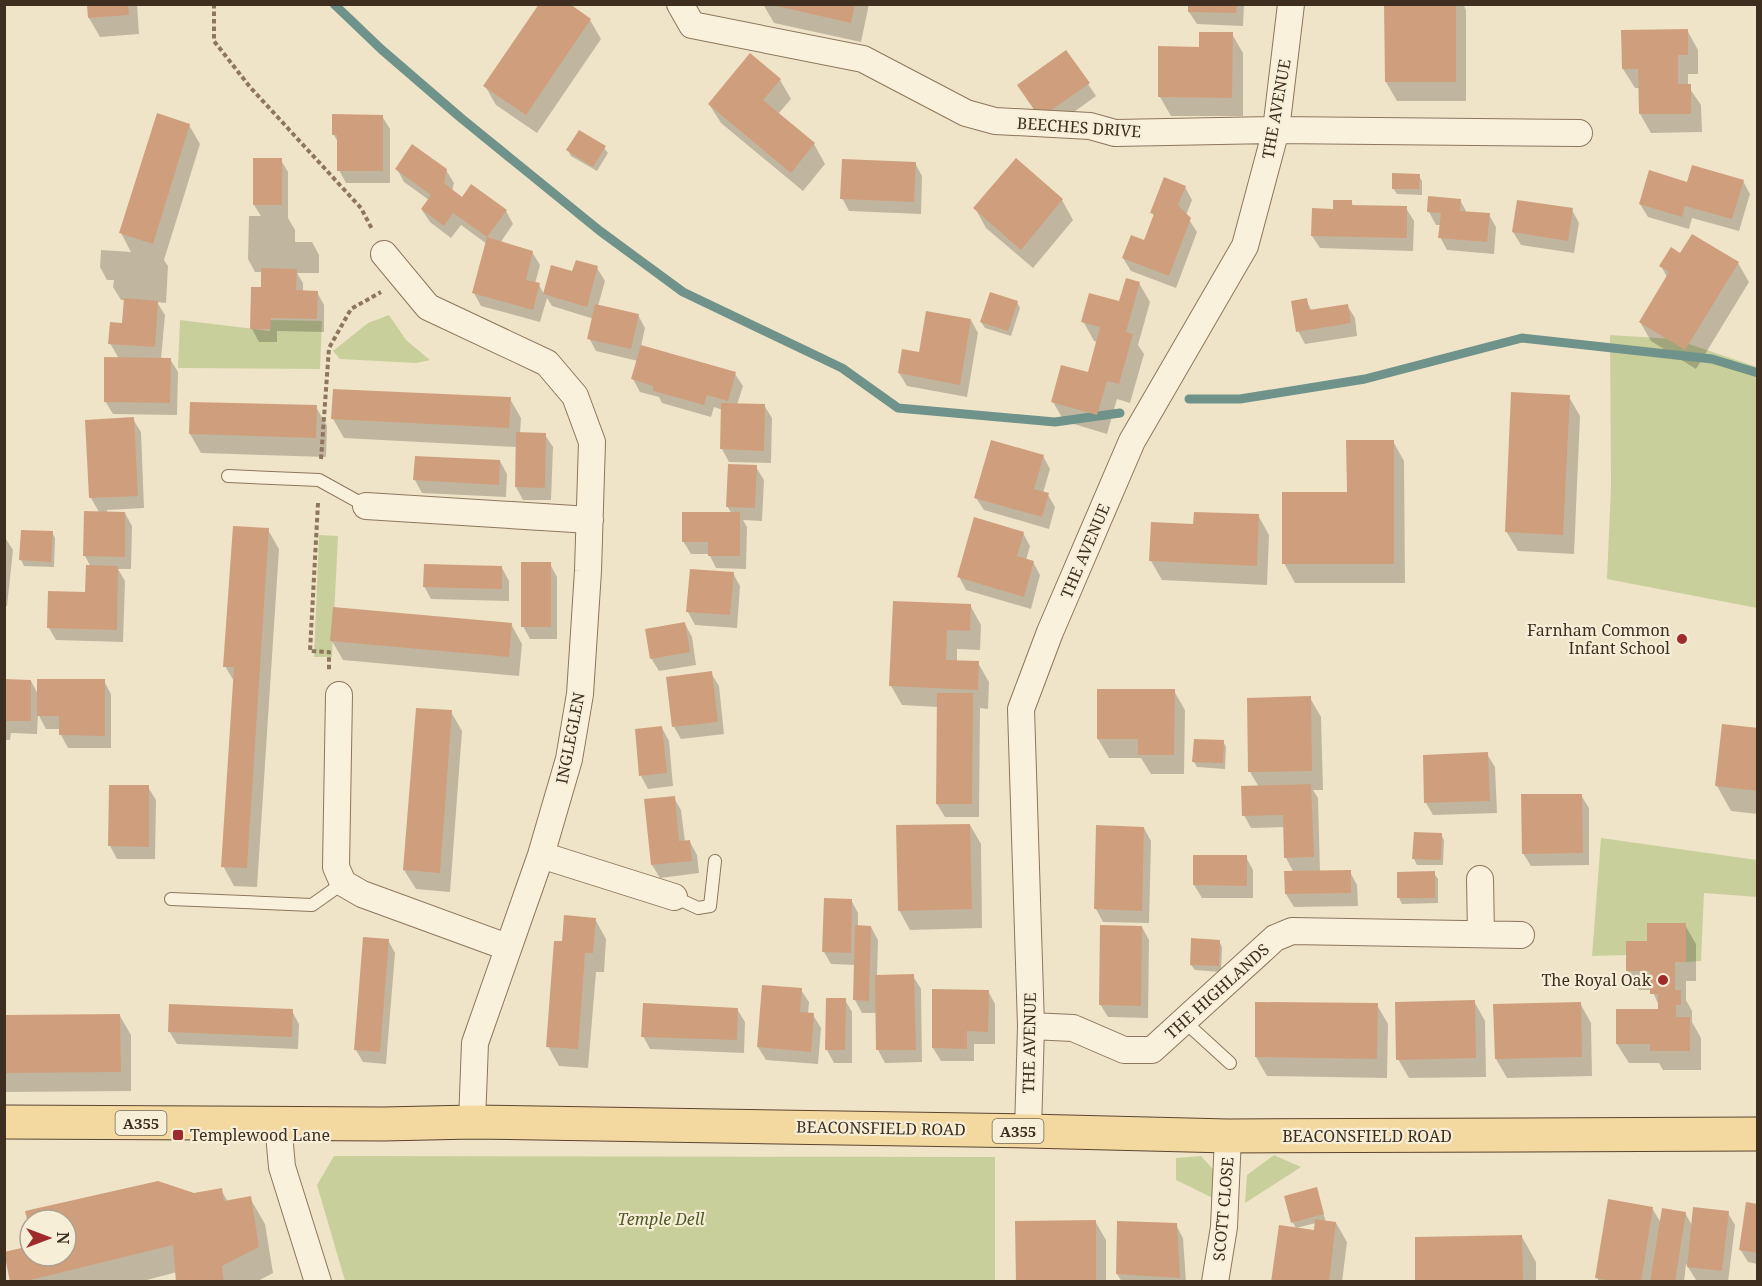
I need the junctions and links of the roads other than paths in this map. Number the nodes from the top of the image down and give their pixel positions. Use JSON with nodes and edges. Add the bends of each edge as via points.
{"nodes":[{"id":1,"x":680,"y":4,"type":"edge"},
{"id":2,"x":1292,"y":4,"type":"edge"},
{"id":3,"x":1276,"y":130,"type":"junction"},
{"id":4,"x":1579,"y":133,"type":"dead end"},
{"id":5,"x":384,"y":254,"type":"road end"},
{"id":6,"x":228,"y":476,"type":"dead end"},
{"id":7,"x":366,"y":506,"type":"joint"},
{"id":8,"x":590,"y":520,"type":"junction"},
{"id":9,"x":339,"y":695,"type":"dead end"},
{"id":10,"x":541,"y":855,"type":"junction"},
{"id":11,"x":715,"y":861,"type":"dead end"},
{"id":12,"x":1480,"y":879,"type":"dead end"},
{"id":13,"x":343,"y":882,"type":"junction"},
{"id":14,"x":674,"y":897,"type":"joint"},
{"id":15,"x":171,"y":899,"type":"dead end"},
{"id":16,"x":1481,"y":934,"type":"junction"},
{"id":17,"x":1521,"y":935,"type":"dead end"},
{"id":18,"x":507,"y":947,"type":"junction"},
{"id":19,"x":1184,"y":1021,"type":"junction"},
{"id":20,"x":1031,"y":1026,"type":"junction"},
{"id":21,"x":1230,"y":1063,"type":"dead end"},
{"id":22,"x":4,"y":1122,"type":"edge"},
{"id":23,"x":472,"y":1122,"type":"junction"},
{"id":24,"x":278,"y":1123,"type":"junction"},
{"id":25,"x":1028,"y":1131,"type":"junction"},
{"id":26,"x":1758,"y":1134,"type":"edge"},
{"id":27,"x":1228,"y":1136,"type":"junction"},
{"id":28,"x":318,"y":1281,"type":"edge"},
{"id":29,"x":1215,"y":1281,"type":"edge"}],
"edges":[{"from":1,"to":3,"type":"street","name":"BEECHES DRIVE","via":[[692,25],[863,59],[966,113],[995,121],[1090,126],[1115,133]]},
{"from":2,"to":3,"type":"street","name":"THE AVENUE"},
{"from":3,"to":4,"type":"street","name":"BEECHES DRIVE"},
{"from":3,"to":20,"type":"street","name":"THE AVENUE","via":[[1245,246],[1132,441],[1021,709]]},
{"from":5,"to":8,"type":"street","name":"INGLEGLEN","via":[[428,307],[547,363],[575,396],[592,442]]},
{"from":6,"to":7,"type":"lane","via":[[319,480]]},
{"from":7,"to":8,"type":"street"},
{"from":8,"to":10,"type":"street","name":"INGLEGLEN","via":[[580,694],[569,759]]},
{"from":9,"to":13,"type":"street","via":[[336,867]]},
{"from":10,"to":14,"type":"street"},
{"from":10,"to":18,"type":"street","name":"INGLEGLEN"},
{"from":11,"to":14,"type":"lane","via":[[710,906],[698,908]]},
{"from":12,"to":16,"type":"street"},
{"from":13,"to":15,"type":"lane","via":[[312,905]]},
{"from":13,"to":18,"type":"street","via":[[362,894]]},
{"from":16,"to":17,"type":"street","name":"THE HIGHLANDS"},
{"from":16,"to":19,"type":"street","name":"THE HIGHLANDS","via":[[1292,931],[1275,938]]},
{"from":18,"to":23,"type":"street","name":"INGLEGLEN","via":[[475,1043]]},
{"from":19,"to":20,"type":"street","name":"THE HIGHLANDS","via":[[1152,1050],[1124,1050],[1072,1028]]},
{"from":19,"to":21,"type":"lane"},
{"from":20,"to":25,"type":"street","name":"THE AVENUE"},
{"from":22,"to":24,"type":"main road","name":"BEACONSFIELD ROAD","number":"A355"},
{"from":23,"to":24,"type":"main road","name":"BEACONSFIELD ROAD","number":"A355"},
{"from":23,"to":25,"type":"main road","name":"BEACONSFIELD ROAD","number":"A355"},
{"from":24,"to":28,"type":"street","via":[[282,1167]]},
{"from":25,"to":27,"type":"main road","name":"BEACONSFIELD ROAD","number":"A355"},
{"from":26,"to":27,"type":"main road","name":"BEACONSFIELD ROAD","number":"A355"},
{"from":27,"to":29,"type":"street","name":"SCOTT CLOSE","via":[[1224,1227]]}]}
